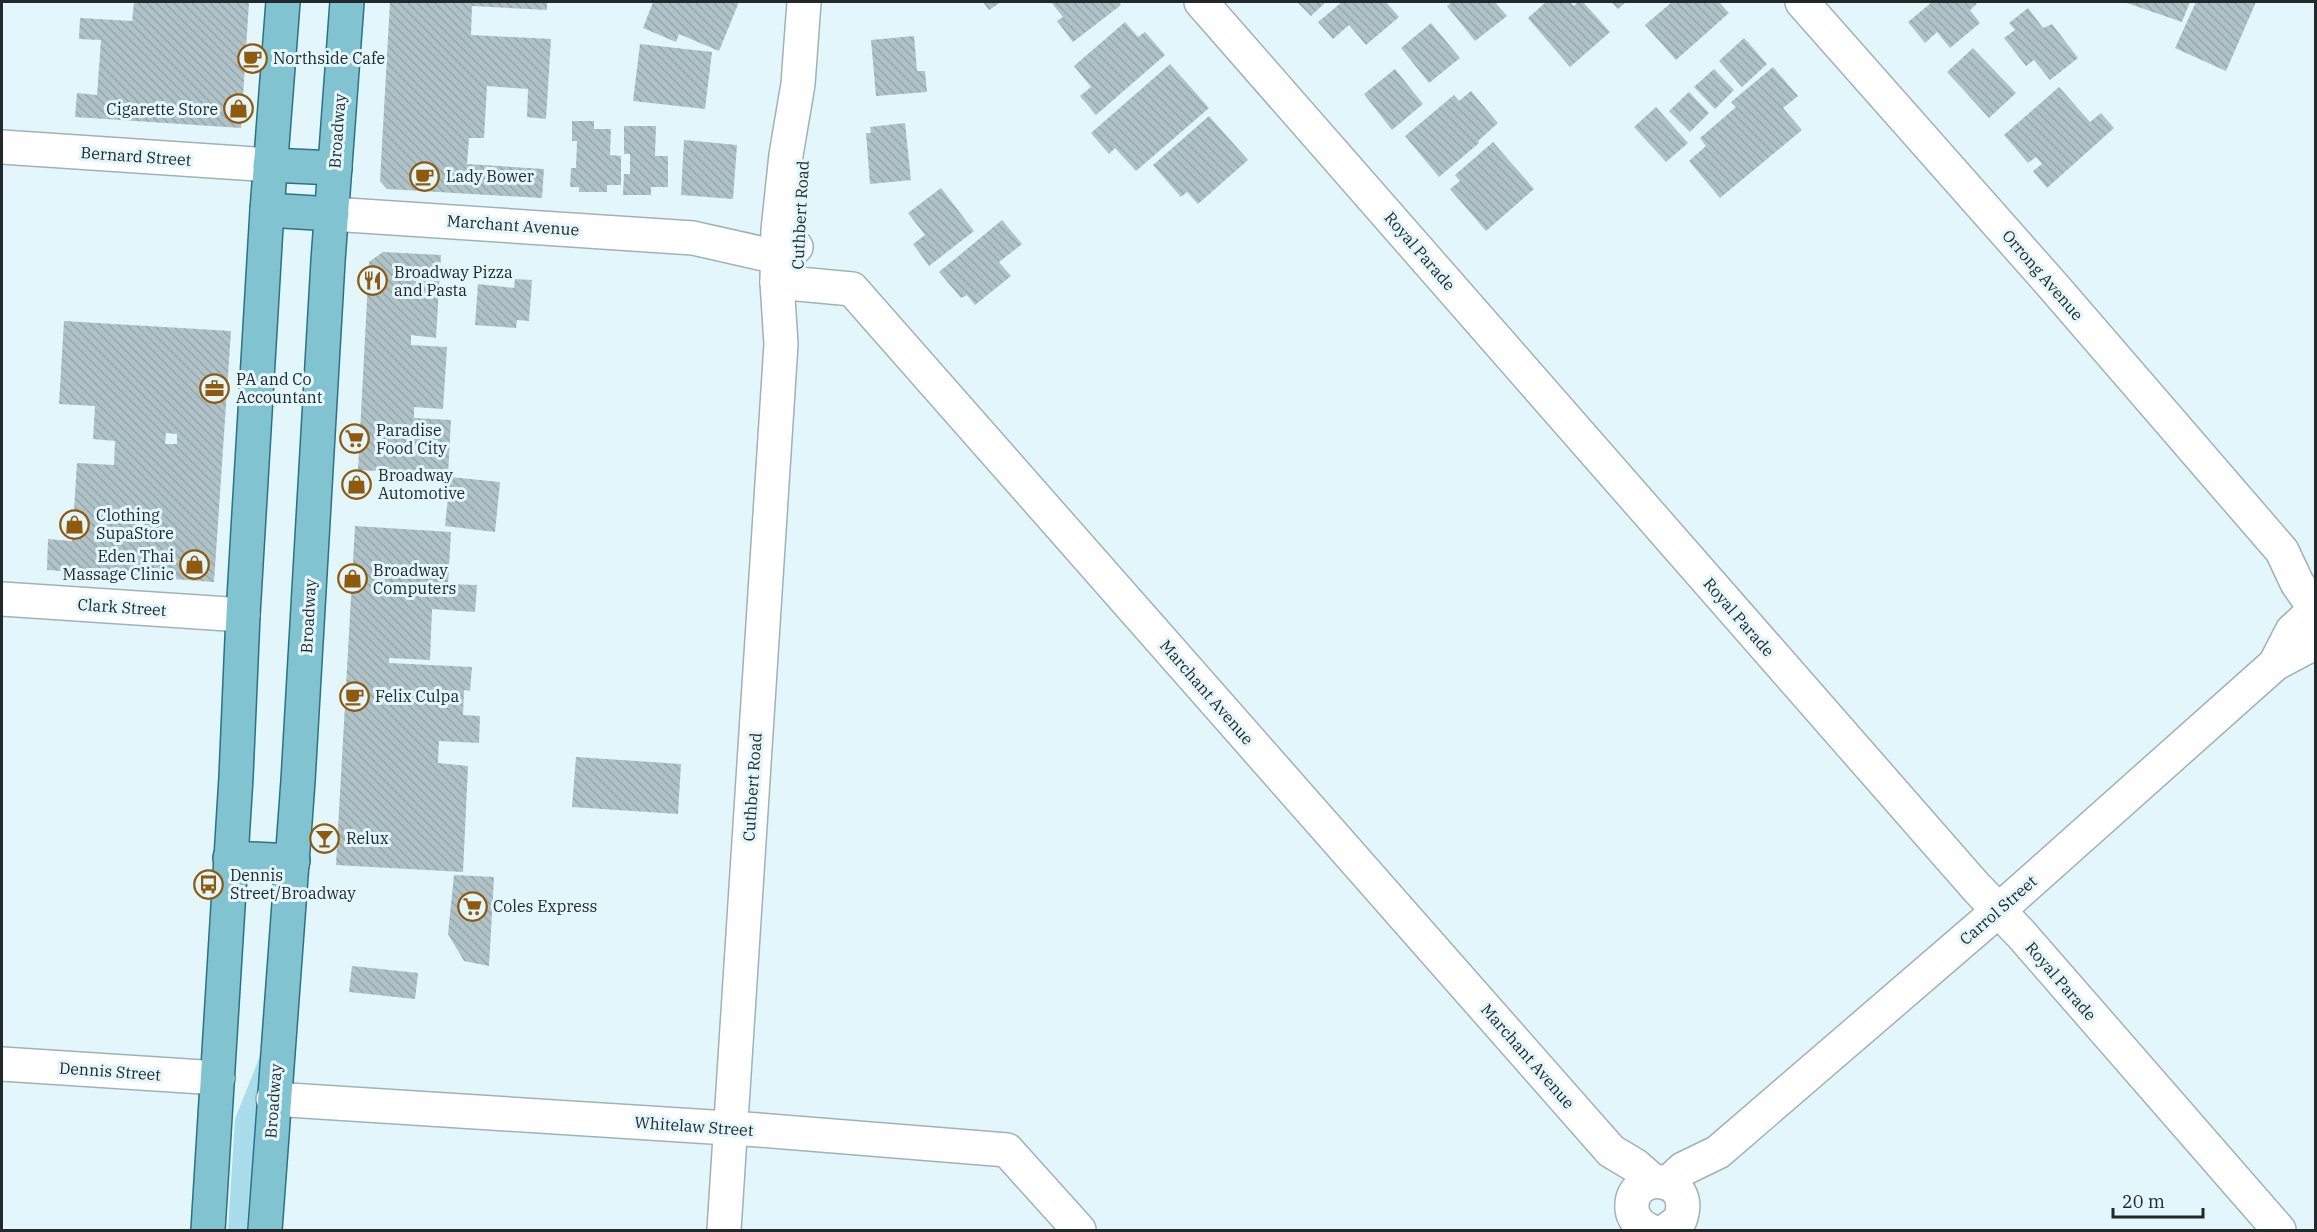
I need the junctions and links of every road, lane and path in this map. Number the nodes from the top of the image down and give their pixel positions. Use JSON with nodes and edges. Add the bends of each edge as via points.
{"nodes":[{"id":1,"x":283,"y":2,"type":"edge"},
{"id":2,"x":346,"y":2,"type":"edge"},
{"id":3,"x":804,"y":2,"type":"edge"},
{"id":4,"x":1202,"y":2,"type":"edge"},
{"id":5,"x":1802,"y":2,"type":"edge"},
{"id":6,"x":2,"y":147,"type":"edge"},
{"id":7,"x":270,"y":165,"type":"junction"},
{"id":8,"x":335,"y":168,"type":"junction"},
{"id":9,"x":267,"y":210,"type":"junction"},
{"id":10,"x":332,"y":214,"type":"junction"},
{"id":11,"x":786,"y":259,"type":"junction"},
{"id":12,"x":2,"y":598,"type":"edge"},
{"id":13,"x":2313,"y":609,"type":"edge"},
{"id":14,"x":243,"y":615,"type":"junction"},
{"id":15,"x":230,"y":858,"type":"junction"},
{"id":16,"x":293,"y":861,"type":"junction"},
{"id":17,"x":1998,"y":910,"type":"junction"},
{"id":18,"x":2,"y":1064,"type":"edge"},
{"id":19,"x":218,"y":1078,"type":"junction"},
{"id":20,"x":273,"y":1099,"type":"junction"},
{"id":21,"x":730,"y":1128,"type":"junction"},
{"id":22,"x":1655,"y":1214,"type":"edge"},
{"id":23,"x":208,"y":1230,"type":"edge"},
{"id":24,"x":265,"y":1230,"type":"edge"},
{"id":25,"x":724,"y":1230,"type":"edge"},
{"id":26,"x":1079,"y":1230,"type":"edge"},
{"id":27,"x":2279,"y":1230,"type":"edge"}],
"edges":[{"from":1,"to":7,"type":"main road"},
{"from":2,"to":8,"type":"main road","name":"Broadway"},
{"from":3,"to":11,"type":"street","name":"Cuthbert Road","via":[[798,84],[803,153]]},
{"from":4,"to":17,"type":"street","name":"Royal Parade"},
{"from":5,"to":13,"type":"street","name":"Orrong Avenue","via":[[2282,551]]},
{"from":6,"to":7,"type":"street","name":"Bernard Street"},
{"from":7,"to":8,"type":"main road"},
{"from":7,"to":9,"type":"main road"},
{"from":8,"to":10,"type":"main road","name":"Broadway"},
{"from":9,"to":10,"type":"main road"},
{"from":9,"to":14,"type":"main road"},
{"from":10,"to":11,"type":"street","name":"Marchant Avenue","via":[[693,238]]},
{"from":10,"to":16,"type":"main road","name":"Broadway"},
{"from":11,"to":21,"type":"street","name":"Cuthbert Road"},
{"from":11,"to":22,"type":"street","name":"Marchant Avenue","via":[[852,289],[1611,1150],[1636,1166]]},
{"from":12,"to":14,"type":"street","name":"Clark Street"},
{"from":13,"to":17,"type":"street","name":"Carrol Street","via":[[2292,631],[2276,664]]},
{"from":14,"to":15,"type":"main road"},
{"from":15,"to":16,"type":"main road"},
{"from":15,"to":19,"type":"main road"},
{"from":16,"to":20,"type":"main road","name":"Broadway"},
{"from":17,"to":22,"type":"street","name":"Carrol Street","via":[[1718,1152],[1683,1169]]},
{"from":17,"to":27,"type":"street","name":"Royal Parade"},
{"from":18,"to":19,"type":"street","name":"Dennis Street"},
{"from":19,"to":23,"type":"main road"},
{"from":20,"to":21,"type":"street","name":"Whitelaw Street"},
{"from":20,"to":24,"type":"main road","name":"Broadway"},
{"from":21,"to":25,"type":"street","name":"Cuthbert Road"},
{"from":21,"to":26,"type":"street","name":"Whitelaw Street","via":[[1007,1149]]}]}
